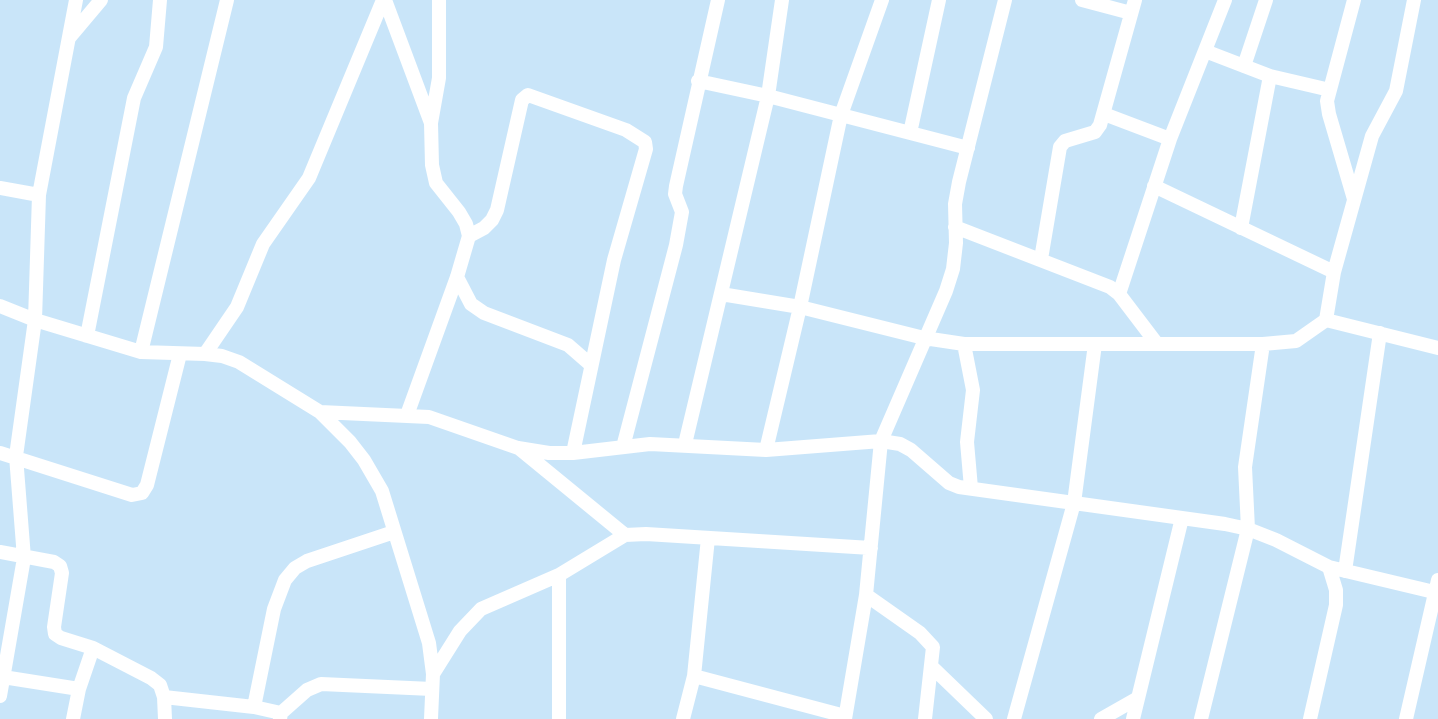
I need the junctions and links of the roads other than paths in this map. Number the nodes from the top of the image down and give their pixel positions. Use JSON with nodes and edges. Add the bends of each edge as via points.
{"nodes":[{"id":1,"x":76,"y":0,"type":"edge"},
{"id":2,"x":101,"y":0,"type":"edge"},
{"id":3,"x":160,"y":0,"type":"edge"},
{"id":4,"x":227,"y":0,"type":"edge"},
{"id":5,"x":384,"y":0,"type":"edge"},
{"id":6,"x":438,"y":0,"type":"edge"},
{"id":7,"x":718,"y":0,"type":"edge"},
{"id":8,"x":782,"y":0,"type":"edge"},
{"id":9,"x":882,"y":0,"type":"edge"},
{"id":10,"x":938,"y":0,"type":"edge"},
{"id":11,"x":1006,"y":0,"type":"edge"},
{"id":12,"x":1082,"y":0,"type":"edge"},
{"id":13,"x":1225,"y":0,"type":"edge"},
{"id":14,"x":1266,"y":0,"type":"edge"},
{"id":15,"x":1354,"y":0,"type":"edge"},
{"id":16,"x":1414,"y":0,"type":"edge"},
{"id":17,"x":1133,"y":7,"type":"edge"},
{"id":18,"x":66,"y":41,"type":"junction"},
{"id":19,"x":1205,"y":51,"type":"junction"},
{"id":20,"x":1244,"y":66,"type":"junction"},
{"id":21,"x":1270,"y":76,"type":"junction"},
{"id":22,"x":698,"y":81,"type":"junction"},
{"id":23,"x":1330,"y":90,"type":"junction"},
{"id":24,"x":768,"y":96,"type":"junction"},
{"id":25,"x":1104,"y":114,"type":"junction"},
{"id":26,"x":841,"y":115,"type":"junction"},
{"id":27,"x":430,"y":123,"type":"junction"},
{"id":28,"x":910,"y":133,"type":"junction"},
{"id":29,"x":1170,"y":140,"type":"junction"},
{"id":30,"x":968,"y":148,"type":"junction"},
{"id":31,"x":1154,"y":186,"type":"junction"},
{"id":32,"x":0,"y":188,"type":"edge"},
{"id":33,"x":39,"y":195,"type":"junction"},
{"id":34,"x":1354,"y":200,"type":"junction"},
{"id":35,"x":956,"y":226,"type":"junction"},
{"id":36,"x":1241,"y":228,"type":"junction"},
{"id":37,"x":469,"y":236,"type":"junction"},
{"id":38,"x":1041,"y":259,"type":"junction"},
{"id":39,"x":1334,"y":272,"type":"junction"},
{"id":40,"x":457,"y":277,"type":"junction"},
{"id":41,"x":721,"y":294,"type":"junction"},
{"id":42,"x":1119,"y":294,"type":"junction"},
{"id":43,"x":0,"y":306,"type":"edge"},
{"id":44,"x":800,"y":307,"type":"junction"},
{"id":45,"x":35,"y":320,"type":"junction"},
{"id":46,"x":1326,"y":320,"type":"junction"},
{"id":47,"x":1380,"y":333,"type":"junction"},
{"id":48,"x":87,"y":336,"type":"junction"},
{"id":49,"x":924,"y":338,"type":"junction"},
{"id":50,"x":964,"y":344,"type":"junction"},
{"id":51,"x":1095,"y":344,"type":"junction"},
{"id":52,"x":1157,"y":344,"type":"junction"},
{"id":53,"x":1263,"y":344,"type":"junction"},
{"id":54,"x":1438,"y":348,"type":"edge"},
{"id":55,"x":141,"y":352,"type":"junction"},
{"id":56,"x":180,"y":354,"type":"junction"},
{"id":57,"x":205,"y":354,"type":"junction"},
{"id":58,"x":591,"y":365,"type":"junction"},
{"id":59,"x":320,"y":412,"type":"junction"},
{"id":60,"x":407,"y":414,"type":"junction"},
{"id":61,"x":881,"y":441,"type":"junction"},
{"id":62,"x":685,"y":444,"type":"junction"},
{"id":63,"x":623,"y":447,"type":"junction"},
{"id":64,"x":518,"y":448,"type":"junction"},
{"id":65,"x":766,"y":450,"type":"junction"},
{"id":66,"x":0,"y":453,"type":"edge"},
{"id":67,"x":573,"y":453,"type":"junction"},
{"id":68,"x":16,"y":456,"type":"junction"},
{"id":69,"x":971,"y":488,"type":"junction"},
{"id":70,"x":1074,"y":503,"type":"junction"},
{"id":71,"x":1182,"y":518,"type":"junction"},
{"id":72,"x":1248,"y":530,"type":"junction"},
{"id":73,"x":394,"y":532,"type":"junction"},
{"id":74,"x":625,"y":535,"type":"junction"},
{"id":75,"x":708,"y":538,"type":"junction"},
{"id":76,"x":871,"y":548,"type":"junction"},
{"id":77,"x":0,"y":552,"type":"edge"},
{"id":78,"x":24,"y":558,"type":"junction"},
{"id":79,"x":1329,"y":567,"type":"junction"},
{"id":80,"x":1345,"y":571,"type":"junction"},
{"id":81,"x":559,"y":574,"type":"junction"},
{"id":82,"x":1437,"y":589,"type":"edge"},
{"id":83,"x":866,"y":595,"type":"junction"},
{"id":84,"x":94,"y":648,"type":"junction"},
{"id":85,"x":932,"y":667,"type":"junction"},
{"id":86,"x":3,"y":671,"type":"edge"},
{"id":87,"x":433,"y":674,"type":"junction"},
{"id":88,"x":694,"y":676,"type":"junction"},
{"id":89,"x":79,"y":689,"type":"junction"},
{"id":90,"x":432,"y":689,"type":"junction"},
{"id":91,"x":0,"y":696,"type":"edge"},
{"id":92,"x":164,"y":697,"type":"junction"},
{"id":93,"x":1138,"y":698,"type":"junction"},
{"id":94,"x":254,"y":707,"type":"junction"},
{"id":95,"x":280,"y":716,"type":"edge"},
{"id":96,"x":845,"y":717,"type":"edge"},
{"id":97,"x":72,"y":719,"type":"edge"},
{"id":98,"x":165,"y":719,"type":"edge"},
{"id":99,"x":431,"y":719,"type":"edge"},
{"id":100,"x":559,"y":719,"type":"edge"},
{"id":101,"x":683,"y":719,"type":"edge"},
{"id":102,"x":925,"y":719,"type":"edge"},
{"id":103,"x":986,"y":719,"type":"edge"},
{"id":104,"x":1014,"y":719,"type":"edge"},
{"id":105,"x":1101,"y":719,"type":"edge"},
{"id":106,"x":1133,"y":719,"type":"edge"},
{"id":107,"x":1201,"y":719,"type":"edge"},
{"id":108,"x":1310,"y":719,"type":"edge"},
{"id":109,"x":1406,"y":719,"type":"edge"}],
"edges":[{"from":1,"to":18,"type":"street"},
{"from":2,"to":18,"type":"street"},
{"from":3,"to":48,"type":"street","via":[[156,47],[134,98]]},
{"from":4,"to":55,"type":"street"},
{"from":5,"to":27,"type":"street"},
{"from":5,"to":57,"type":"street","via":[[309,178],[263,244],[237,307]]},
{"from":6,"to":27,"type":"street","via":[[439,78]]},
{"from":7,"to":22,"type":"street"},
{"from":8,"to":24,"type":"street"},
{"from":9,"to":26,"type":"street"},
{"from":10,"to":28,"type":"street"},
{"from":11,"to":30,"type":"street"},
{"from":12,"to":17,"type":"street"},
{"from":13,"to":19,"type":"street"},
{"from":14,"to":20,"type":"street"},
{"from":15,"to":23,"type":"street"},
{"from":16,"to":34,"type":"street","via":[[1396,92],[1372,136]]},
{"from":17,"to":25,"type":"street"},
{"from":18,"to":33,"type":"street"},
{"from":19,"to":20,"type":"street"},
{"from":19,"to":29,"type":"street"},
{"from":20,"to":21,"type":"street"},
{"from":21,"to":23,"type":"street"},
{"from":21,"to":36,"type":"street"},
{"from":22,"to":24,"type":"street"},
{"from":22,"to":63,"type":"street","via":[[676,186],[675,194],[682,212],[676,245]]},
{"from":23,"to":34,"type":"street","via":[[1327,101],[1329,114]]},
{"from":24,"to":26,"type":"street"},
{"from":24,"to":41,"type":"street"},
{"from":25,"to":29,"type":"street"},
{"from":25,"to":38,"type":"street","via":[[1095,132],[1065,141],[1060,147]]},
{"from":26,"to":28,"type":"street"},
{"from":26,"to":44,"type":"street"},
{"from":27,"to":37,"type":"street","via":[[436,183],[459,212]]},
{"from":28,"to":30,"type":"street"},
{"from":29,"to":31,"type":"street"},
{"from":30,"to":35,"type":"street","via":[[955,204]]},
{"from":31,"to":36,"type":"street"},
{"from":31,"to":42,"type":"street"},
{"from":32,"to":33,"type":"street"},
{"from":33,"to":45,"type":"street"},
{"from":34,"to":39,"type":"street"},
{"from":35,"to":38,"type":"street"},
{"from":35,"to":49,"type":"street","via":[[953,269]]},
{"from":36,"to":39,"type":"street"},
{"from":37,"to":40,"type":"street"},
{"from":37,"to":58,"type":"street","via":[[484,228],[497,210],[522,100],[528,95],[626,130],[645,142],[646,149],[614,260]]},
{"from":38,"to":42,"type":"street","via":[[1099,281]]},
{"from":39,"to":46,"type":"street"},
{"from":40,"to":58,"type":"street","via":[[471,304],[568,345]]},
{"from":40,"to":60,"type":"street"},
{"from":41,"to":44,"type":"street"},
{"from":41,"to":62,"type":"street"},
{"from":42,"to":52,"type":"street"},
{"from":43,"to":45,"type":"street"},
{"from":44,"to":49,"type":"street"},
{"from":44,"to":65,"type":"street"},
{"from":45,"to":48,"type":"street"},
{"from":45,"to":68,"type":"street"},
{"from":46,"to":47,"type":"street"},
{"from":46,"to":53,"type":"street","via":[[1296,341]]},
{"from":47,"to":54,"type":"street"},
{"from":47,"to":80,"type":"street"},
{"from":48,"to":55,"type":"street"},
{"from":49,"to":50,"type":"street"},
{"from":49,"to":61,"type":"street"},
{"from":50,"to":51,"type":"street"},
{"from":50,"to":69,"type":"street","via":[[973,390],[966,442]]},
{"from":51,"to":52,"type":"street"},
{"from":51,"to":70,"type":"street"},
{"from":52,"to":53,"type":"street"},
{"from":53,"to":72,"type":"street","via":[[1245,467]]},
{"from":55,"to":56,"type":"street"},
{"from":56,"to":57,"type":"street"},
{"from":56,"to":68,"type":"street","via":[[147,485],[142,493],[132,495]]},
{"from":57,"to":59,"type":"street","via":[[239,362]]},
{"from":58,"to":67,"type":"street"},
{"from":59,"to":60,"type":"street"},
{"from":59,"to":73,"type":"street","via":[[364,460],[382,491]]},
{"from":60,"to":64,"type":"street","via":[[452,423]]},
{"from":61,"to":65,"type":"street"},
{"from":61,"to":69,"type":"street","via":[[900,444],[949,483]]},
{"from":61,"to":76,"type":"street"},
{"from":62,"to":63,"type":"street"},
{"from":62,"to":65,"type":"street"},
{"from":63,"to":67,"type":"street"},
{"from":64,"to":67,"type":"street"},
{"from":64,"to":74,"type":"street"},
{"from":66,"to":68,"type":"street"},
{"from":68,"to":78,"type":"street"},
{"from":69,"to":70,"type":"street"},
{"from":70,"to":71,"type":"street"},
{"from":70,"to":104,"type":"street"},
{"from":71,"to":72,"type":"street"},
{"from":71,"to":93,"type":"street"},
{"from":72,"to":79,"type":"street","via":[[1276,540]]},
{"from":72,"to":107,"type":"street"},
{"from":73,"to":87,"type":"street","via":[[429,643]]},
{"from":73,"to":94,"type":"street","via":[[307,561],[295,568],[285,580],[274,609]]},
{"from":74,"to":75,"type":"street"},
{"from":74,"to":81,"type":"street"},
{"from":75,"to":76,"type":"street"},
{"from":75,"to":88,"type":"street"},
{"from":76,"to":83,"type":"street"},
{"from":77,"to":78,"type":"street"},
{"from":78,"to":84,"type":"street","via":[[54,562],[60,566],[62,573],[55,634]]},
{"from":78,"to":86,"type":"street"},
{"from":79,"to":80,"type":"street"},
{"from":79,"to":108,"type":"street","via":[[1336,590],[1336,605]]},
{"from":80,"to":82,"type":"street"},
{"from":81,"to":87,"type":"street","via":[[481,609],[460,630]]},
{"from":81,"to":100,"type":"street"},
{"from":82,"to":109,"type":"street"},
{"from":83,"to":85,"type":"street","via":[[928,640],[933,647]]},
{"from":83,"to":96,"type":"street"},
{"from":84,"to":89,"type":"street"},
{"from":84,"to":92,"type":"street","via":[[151,678],[160,685]]},
{"from":85,"to":102,"type":"street"},
{"from":85,"to":103,"type":"street"},
{"from":86,"to":89,"type":"street"},
{"from":86,"to":91,"type":"street"},
{"from":87,"to":90,"type":"street"},
{"from":88,"to":96,"type":"street"},
{"from":88,"to":101,"type":"street"},
{"from":89,"to":97,"type":"street"},
{"from":90,"to":95,"type":"street","via":[[321,684],[307,690]]},
{"from":90,"to":99,"type":"street"},
{"from":92,"to":94,"type":"street"},
{"from":92,"to":98,"type":"street"},
{"from":93,"to":105,"type":"street"},
{"from":93,"to":106,"type":"street"},
{"from":94,"to":95,"type":"street"}]}
